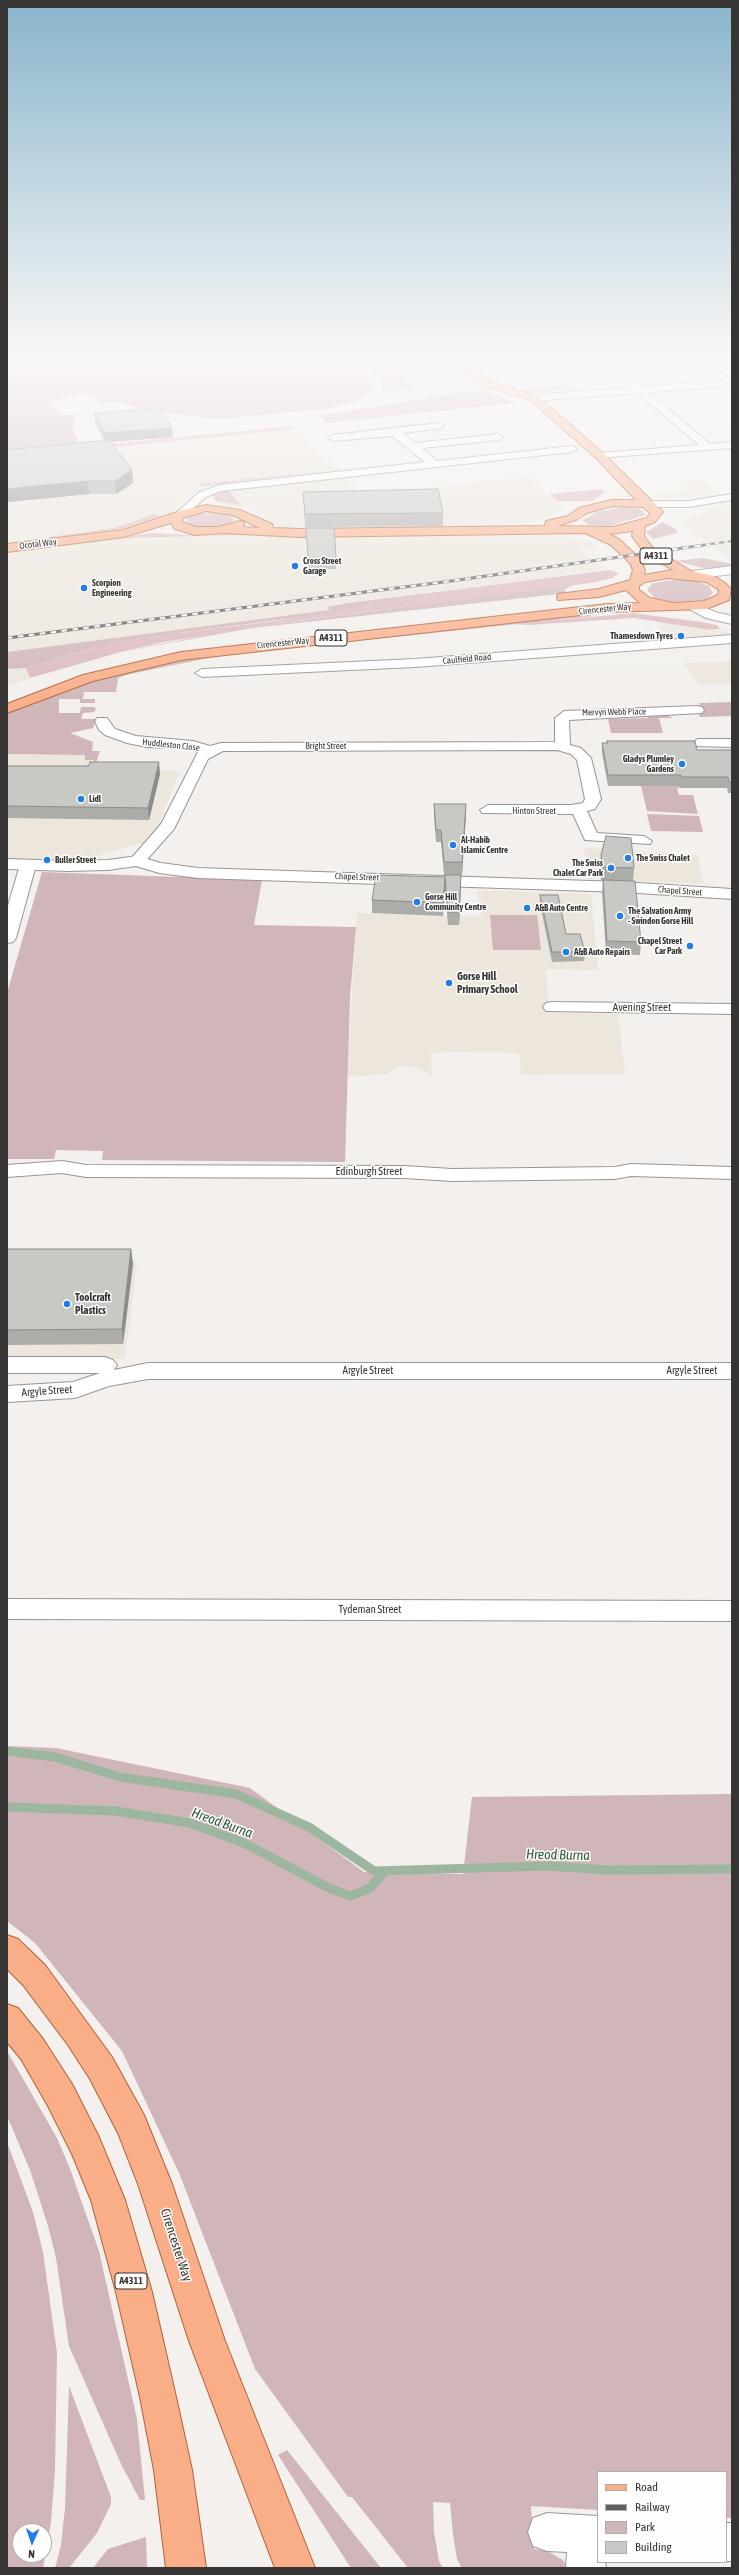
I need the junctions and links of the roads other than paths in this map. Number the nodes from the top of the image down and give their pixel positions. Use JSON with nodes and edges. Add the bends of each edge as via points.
{"nodes":[{"id":1,"x":333,"y":475,"type":"edge"},
{"id":2,"x":619,"y":475,"type":"edge"},
{"id":3,"x":633,"y":489,"type":"junction"},
{"id":4,"x":202,"y":495,"type":"junction"},
{"id":5,"x":732,"y":497,"type":"edge"},
{"id":6,"x":647,"y":504,"type":"junction"},
{"id":7,"x":688,"y":504,"type":"junction"},
{"id":8,"x":598,"y":506,"type":"junction"},
{"id":9,"x":216,"y":508,"type":"junction"},
{"id":10,"x":179,"y":516,"type":"junction"},
{"id":11,"x":244,"y":518,"type":"junction"},
{"id":12,"x":572,"y":518,"type":"junction"},
{"id":13,"x":651,"y":520,"type":"junction"},
{"id":14,"x":639,"y":525,"type":"junction"},
{"id":15,"x":141,"y":529,"type":"junction"},
{"id":16,"x":188,"y":529,"type":"junction"},
{"id":17,"x":530,"y":529,"type":"junction"},
{"id":18,"x":587,"y":529,"type":"junction"},
{"id":19,"x":226,"y":530,"type":"junction"},
{"id":20,"x":281,"y":531,"type":"junction"},
{"id":21,"x":7,"y":548,"type":"edge"},
{"id":22,"x":732,"y":570,"type":"edge"},
{"id":23,"x":691,"y":575,"type":"junction"},
{"id":24,"x":634,"y":583,"type":"junction"},
{"id":25,"x":547,"y":599,"type":"dead end"},
{"id":26,"x":732,"y":599,"type":"edge"},
{"id":27,"x":715,"y":603,"type":"junction"},
{"id":28,"x":663,"y":606,"type":"junction"},
{"id":29,"x":696,"y":607,"type":"junction"},
{"id":30,"x":732,"y":620,"type":"edge"},
{"id":31,"x":732,"y":639,"type":"edge"},
{"id":32,"x":206,"y":640,"type":"dead end"},
{"id":33,"x":202,"y":672,"type":"dead end"},
{"id":34,"x":7,"y":695,"type":"edge"},
{"id":35,"x":7,"y":709,"type":"edge"},
{"id":36,"x":697,"y":710,"type":"dead end"},
{"id":37,"x":103,"y":730,"type":"dead end"},
{"id":38,"x":698,"y":743,"type":"dead end"},
{"id":39,"x":732,"y":743,"type":"edge"},
{"id":40,"x":569,"y":749,"type":"junction"},
{"id":41,"x":210,"y":751,"type":"junction"},
{"id":42,"x":488,"y":810,"type":"dead end"},
{"id":43,"x":579,"y":810,"type":"junction"},
{"id":44,"x":644,"y":841,"type":"dead end"},
{"id":45,"x":137,"y":861,"type":"junction"},
{"id":46,"x":7,"y":864,"type":"edge"},
{"id":47,"x":28,"y":865,"type":"junction"},
{"id":48,"x":732,"y":894,"type":"edge"},
{"id":49,"x":7,"y":938,"type":"edge"},
{"id":50,"x":552,"y":1007,"type":"dead end"},
{"id":51,"x":732,"y":1009,"type":"edge"},
{"id":52,"x":7,"y":1171,"type":"edge"},
{"id":53,"x":732,"y":1173,"type":"edge"},
{"id":54,"x":7,"y":1365,"type":"edge"},
{"id":55,"x":105,"y":1365,"type":"dead end"},
{"id":56,"x":732,"y":1371,"type":"edge"},
{"id":57,"x":7,"y":1394,"type":"edge"},
{"id":58,"x":7,"y":1609,"type":"edge"},
{"id":59,"x":732,"y":1610,"type":"edge"},
{"id":60,"x":7,"y":1949,"type":"edge"},
{"id":61,"x":7,"y":2018,"type":"edge"},
{"id":62,"x":547,"y":2532,"type":"dead end"},
{"id":63,"x":590,"y":2546,"type":"edge"},
{"id":64,"x":186,"y":2568,"type":"edge"},
{"id":65,"x":295,"y":2568,"type":"edge"}],
"edges":[{"from":1,"to":4,"type":"street","via":[[226,487]]},
{"from":2,"to":3,"type":"main road"},
{"from":3,"to":6,"type":"main road"},
{"from":3,"to":8,"type":"main road"},
{"from":4,"to":9,"type":"street","via":[[206,502]]},
{"from":4,"to":10,"type":"street"},
{"from":5,"to":7,"type":"street"},
{"from":6,"to":7,"type":"street"},
{"from":6,"to":8,"type":"main road","via":[[624,502]]},
{"from":6,"to":13,"type":"main road","via":[[657,512]]},
{"from":7,"to":13,"type":"street"},
{"from":8,"to":12,"type":"main road","via":[[584,510]]},
{"from":9,"to":10,"type":"main road","name":"Ocotal Way","via":[[196,510]]},
{"from":9,"to":11,"type":"main road","name":"Ocotal Way","via":[[236,512]]},
{"from":10,"to":15,"type":"main road","name":"Ocotal Way"},
{"from":10,"to":16,"type":"main road","via":[[177,523]]},
{"from":11,"to":19,"type":"main road","via":[[241,525]]},
{"from":11,"to":20,"type":"main road"},
{"from":12,"to":17,"type":"main road"},
{"from":12,"to":18,"type":"main road","via":[[576,525]]},
{"from":13,"to":14,"type":"main road"},
{"from":14,"to":18,"type":"main road","via":[[613,531]]},
{"from":14,"to":23,"type":"main road","number":"A4311","via":[[638,536],[649,551]]},
{"from":15,"to":16,"type":"main road","name":"Ocotal Way"},
{"from":15,"to":21,"type":"main road","name":"Ocotal Way","via":[[106,536]]},
{"from":16,"to":19,"type":"main road","name":"Ocotal Way"},
{"from":17,"to":18,"type":"main road"},
{"from":17,"to":20,"type":"main road"},
{"from":18,"to":24,"type":"main road","number":"A4311","via":[[611,540],[629,554],[638,567]]},
{"from":19,"to":20,"type":"main road"},
{"from":22,"to":23,"type":"street"},
{"from":23,"to":24,"type":"main road","number":"A4311","via":[[658,575]]},
{"from":23,"to":27,"type":"main road","number":"A4311","via":[[710,579],[724,589],[724,597]]},
{"from":24,"to":25,"type":"main road","name":"Cirencester Way","number":"A4311","via":[[593,594]]},
{"from":24,"to":28,"type":"main road","number":"A4311","via":[[632,592],[639,598]]},
{"from":26,"to":27,"type":"street"},
{"from":27,"to":29,"type":"main road","number":"A4311"},
{"from":28,"to":29,"type":"main road","number":"A4311"},
{"from":28,"to":35,"type":"main road","name":"Cirencester Way","number":"A4311","via":[[607,608],[181,656],[88,678]]},
{"from":29,"to":30,"type":"street","via":[[711,615]]},
{"from":31,"to":33,"type":"street","name":"Caulfield Road","via":[[415,663]]},
{"from":32,"to":34,"type":"main road","via":[[105,662]]},
{"from":36,"to":40,"type":"street","name":"Mervyn Webb Place","via":[[678,714],[569,714],[562,718]]},
{"from":37,"to":41,"type":"street","name":"Huddleston Close","via":[[141,742],[193,745]]},
{"from":38,"to":39,"type":"street"},
{"from":40,"to":41,"type":"street","name":"Bright Street","via":[[240,746]]},
{"from":40,"to":43,"type":"street","via":[[584,758],[593,799],[589,806]]},
{"from":41,"to":45,"type":"street","via":[[200,760],[168,826]]},
{"from":42,"to":43,"type":"street","name":"Hinton Street"},
{"from":43,"to":44,"type":"street","via":[[591,837]]},
{"from":45,"to":47,"type":"street","name":"Chapel Street","via":[[101,865]]},
{"from":45,"to":48,"type":"street","name":"Chapel Street","via":[[159,868],[198,873],[622,887]]},
{"from":46,"to":47,"type":"street","name":"Chapel Street"},
{"from":47,"to":49,"type":"street"},
{"from":50,"to":51,"type":"street","name":"Avening Street"},
{"from":52,"to":53,"type":"street","name":"Edinburgh Street","via":[[62,1166],[86,1171],[396,1172],[452,1175],[615,1173],[631,1170]]},
{"from":54,"to":55,"type":"street"},
{"from":56,"to":57,"type":"street","name":"Argyle Street","via":[[148,1371],[105,1379],[75,1390]]},
{"from":58,"to":59,"type":"street","name":"Tydeman Street"},
{"from":60,"to":65,"type":"main road","name":"Cirencester Way","via":[[34,1975],[79,2035],[101,2068],[132,2126],[155,2184],[207,2341]]},
{"from":61,"to":64,"type":"main road","number":"A4311","via":[[32,2049],[60,2095],[86,2146],[108,2200],[134,2292],[158,2397],[173,2470]]},
{"from":62,"to":63,"type":"street"}]}
